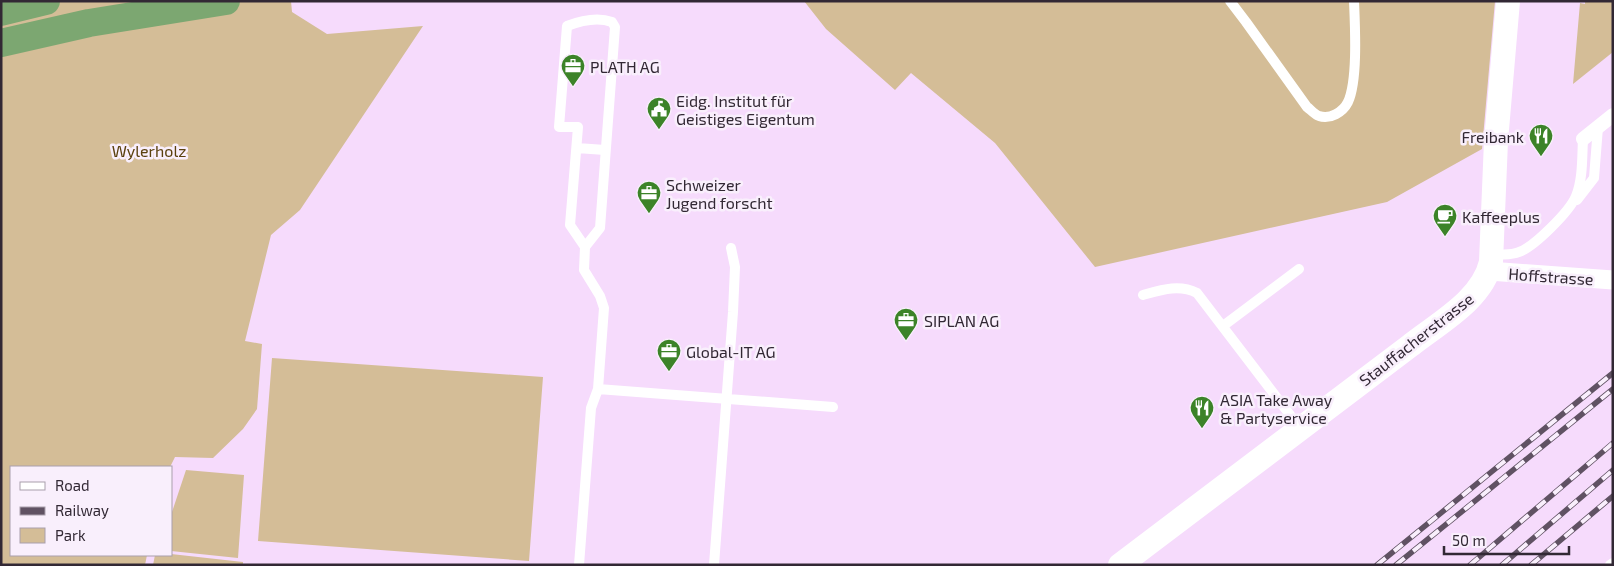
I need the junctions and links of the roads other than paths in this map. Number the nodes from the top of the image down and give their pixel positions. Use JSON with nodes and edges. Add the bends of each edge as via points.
{"nodes":[{"id":1,"x":46,"y":1,"type":"edge"},
{"id":2,"x":226,"y":1,"type":"edge"},
{"id":3,"x":1230,"y":1,"type":"edge"},
{"id":4,"x":1354,"y":1,"type":"edge"},
{"id":5,"x":1508,"y":1,"type":"edge"},
{"id":6,"x":1,"y":12,"type":"edge"},
{"id":7,"x":1,"y":43,"type":"edge"},
{"id":8,"x":1613,"y":115,"type":"edge"},
{"id":9,"x":1598,"y":127,"type":"junction"},
{"id":10,"x":1583,"y":139,"type":"joint"},
{"id":11,"x":576,"y":148,"type":"junction"},
{"id":12,"x":606,"y":150,"type":"junction"},
{"id":13,"x":1569,"y":208,"type":"junction"},
{"id":14,"x":585,"y":247,"type":"junction"},
{"id":15,"x":731,"y":248,"type":"dead end"},
{"id":16,"x":1490,"y":263,"type":"junction"},
{"id":17,"x":1299,"y":269,"type":"dead end"},
{"id":18,"x":1613,"y":280,"type":"edge"},
{"id":19,"x":1143,"y":295,"type":"dead end"},
{"id":20,"x":1223,"y":326,"type":"junction"},
{"id":21,"x":598,"y":389,"type":"junction"},
{"id":22,"x":727,"y":399,"type":"junction"},
{"id":23,"x":834,"y":407,"type":"dead end"},
{"id":24,"x":1300,"y":428,"type":"junction"},
{"id":25,"x":579,"y":565,"type":"edge"},
{"id":26,"x":714,"y":565,"type":"edge"},
{"id":27,"x":1120,"y":565,"type":"edge"}],
"edges":[{"from":1,"to":6,"type":"highway"},
{"from":2,"to":7,"type":"highway","via":[[98,22]]},
{"from":3,"to":4,"type":"lane","via":[[1307,107],[1318,116],[1330,117],[1348,102],[1353,81]]},
{"from":5,"to":16,"type":"street"},
{"from":8,"to":9,"type":"street"},
{"from":9,"to":10,"type":"street"},
{"from":9,"to":13,"type":"lane","via":[[1594,178]]},
{"from":10,"to":13,"type":"lane","via":[[1580,185]]},
{"from":11,"to":12,"type":"lane"},
{"from":11,"to":12,"type":"lane","via":[[578,128],[558,127],[566,26],[580,21],[607,20],[615,27]]},
{"from":11,"to":14,"type":"lane","via":[[570,225]]},
{"from":12,"to":14,"type":"lane","via":[[600,228]]},
{"from":13,"to":16,"type":"lane","via":[[1524,250]]},
{"from":14,"to":21,"type":"lane","via":[[584,270],[604,308]]},
{"from":15,"to":22,"type":"lane","via":[[735,267]]},
{"from":16,"to":18,"type":"street","name":"Hoffstrasse"},
{"from":16,"to":24,"type":"street","name":"Stauffacherstrasse","via":[[1478,289],[1466,302]]},
{"from":17,"to":20,"type":"lane"},
{"from":19,"to":20,"type":"lane","via":[[1174,288],[1192,291],[1200,296]]},
{"from":20,"to":24,"type":"lane"},
{"from":21,"to":22,"type":"lane"},
{"from":21,"to":25,"type":"lane","via":[[591,408]]},
{"from":22,"to":23,"type":"lane"},
{"from":22,"to":26,"type":"lane"},
{"from":24,"to":27,"type":"street","name":"Stauffacherstrasse"}]}
